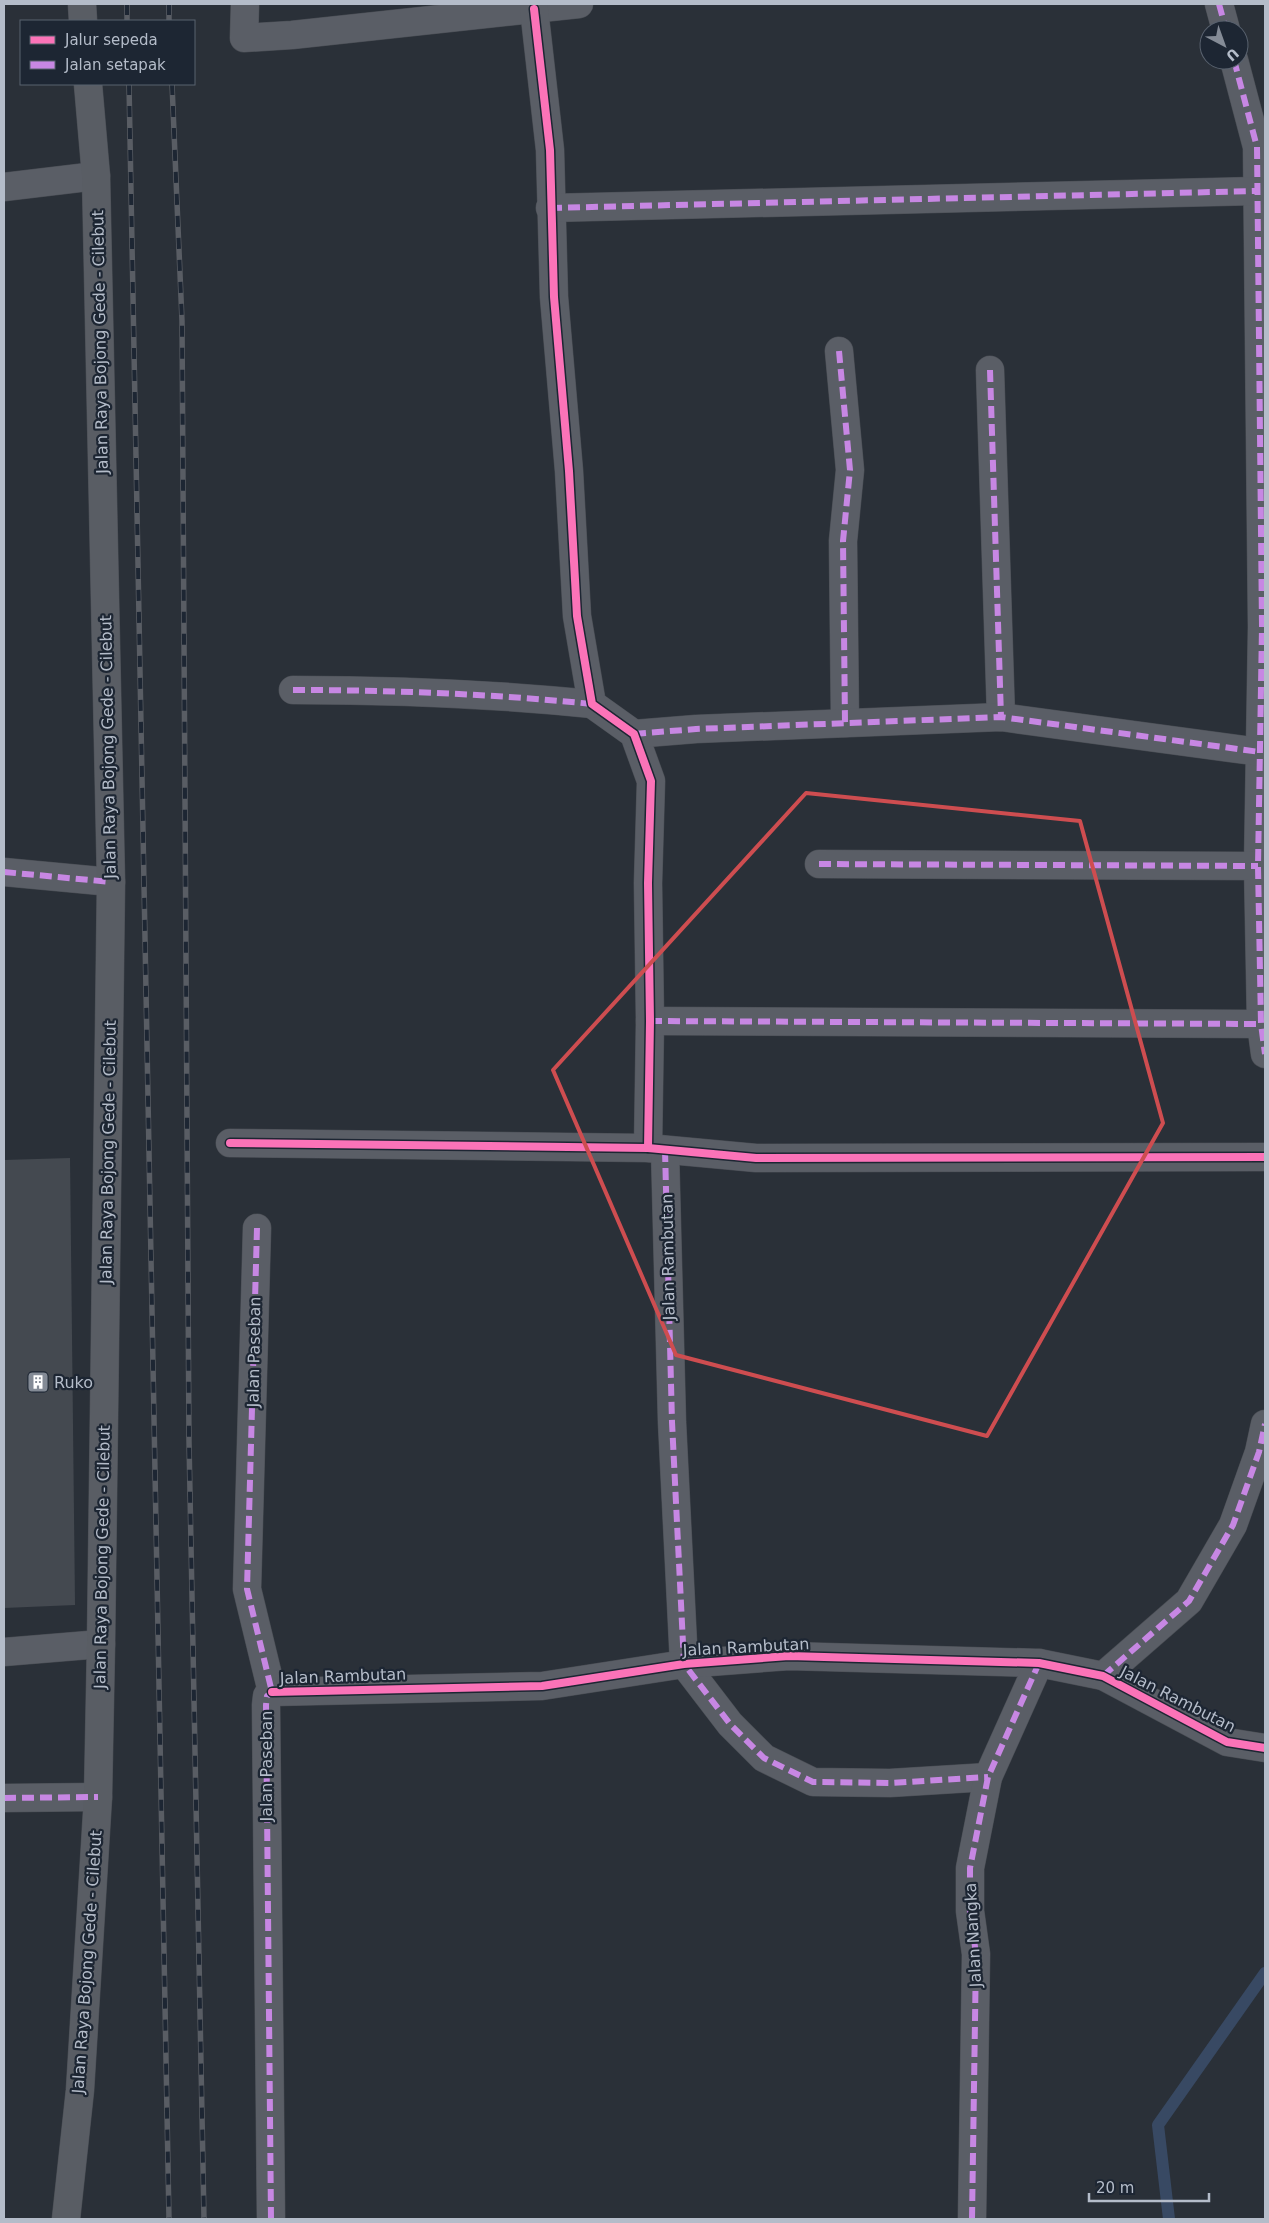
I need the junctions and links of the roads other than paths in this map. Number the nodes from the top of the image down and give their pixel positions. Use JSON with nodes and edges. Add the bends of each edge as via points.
{"nodes":[{"id":1,"x":82,"y":4,"type":"edge"},
{"id":2,"x":245,"y":4,"type":"edge"},
{"id":3,"x":579,"y":4,"type":"edge"},
{"id":4,"x":1219,"y":4,"type":"edge"},
{"id":5,"x":534,"y":9,"type":"junction"},
{"id":6,"x":83,"y":20,"type":"edge"},
{"id":7,"x":1223,"y":20,"type":"edge"},
{"id":8,"x":1237,"y":70,"type":"edge"},
{"id":9,"x":88,"y":85,"type":"edge"},
{"id":10,"x":96,"y":176,"type":"junction"},
{"id":11,"x":4,"y":187,"type":"edge"},
{"id":12,"x":1256,"y":191,"type":"junction"},
{"id":13,"x":550,"y":208,"type":"junction"},
{"id":14,"x":839,"y":351,"type":"dead end"},
{"id":15,"x":990,"y":370,"type":"dead end"},
{"id":16,"x":293,"y":690,"type":"dead end"},
{"id":17,"x":592,"y":704,"type":"junction"},
{"id":18,"x":1002,"y":718,"type":"junction"},
{"id":19,"x":845,"y":723,"type":"junction"},
{"id":20,"x":634,"y":734,"type":"junction"},
{"id":21,"x":1260,"y":752,"type":"junction"},
{"id":22,"x":819,"y":864,"type":"dead end"},
{"id":23,"x":1258,"y":866,"type":"junction"},
{"id":24,"x":4,"y":872,"type":"edge"},
{"id":25,"x":111,"y":882,"type":"junction"},
{"id":26,"x":650,"y":1022,"type":"junction"},
{"id":27,"x":1260,"y":1024,"type":"junction"},
{"id":28,"x":1265,"y":1054,"type":"edge"},
{"id":29,"x":230,"y":1143,"type":"dead end"},
{"id":30,"x":657,"y":1149,"type":"junction"},
{"id":31,"x":1265,"y":1157,"type":"edge"},
{"id":32,"x":257,"y":1228,"type":"dead end"},
{"id":33,"x":1265,"y":1424,"type":"edge"},
{"id":34,"x":101,"y":1644,"type":"junction"},
{"id":35,"x":4,"y":1652,"type":"edge"},
{"id":36,"x":1039,"y":1663,"type":"junction"},
{"id":37,"x":684,"y":1664,"type":"junction"},
{"id":38,"x":1103,"y":1676,"type":"junction"},
{"id":39,"x":272,"y":1692,"type":"junction"},
{"id":40,"x":1265,"y":1748,"type":"edge"},
{"id":41,"x":988,"y":1776,"type":"junction"},
{"id":42,"x":98,"y":1797,"type":"junction"},
{"id":43,"x":4,"y":1798,"type":"edge"},
{"id":44,"x":66,"y":2219,"type":"edge"},
{"id":45,"x":271,"y":2219,"type":"edge"},
{"id":46,"x":972,"y":2219,"type":"edge"}],
"edges":[{"from":1,"to":6,"type":"main road"},
{"from":2,"to":5,"type":"street","via":[[244,38]]},
{"from":3,"to":5,"type":"street"},
{"from":4,"to":7,"type":"street"},
{"from":5,"to":13,"type":"street","via":[[550,150]]},
{"from":8,"to":12,"type":"street","via":[[1257,147]]},
{"from":9,"to":10,"type":"main road","name":"Jalan Raya Bojong Gede - Cilebut"},
{"from":10,"to":11,"type":"street"},
{"from":10,"to":25,"type":"main road","name":"Jalan Raya Bojong Gede - Cilebut"},
{"from":12,"to":13,"type":"street"},
{"from":12,"to":21,"type":"street","via":[[1262,627]]},
{"from":13,"to":17,"type":"street","via":[[577,616]]},
{"from":14,"to":19,"type":"street","via":[[850,470],[843,541]]},
{"from":15,"to":18,"type":"street"},
{"from":16,"to":17,"type":"street","via":[[502,695]]},
{"from":17,"to":20,"type":"street"},
{"from":18,"to":19,"type":"street"},
{"from":18,"to":21,"type":"street"},
{"from":19,"to":20,"type":"street"},
{"from":20,"to":26,"type":"street","name":"Jalan Rambutan","via":[[651,780],[648,883]]},
{"from":21,"to":23,"type":"street"},
{"from":22,"to":23,"type":"street"},
{"from":23,"to":27,"type":"street"},
{"from":24,"to":25,"type":"street"},
{"from":25,"to":34,"type":"main road","name":"Jalan Raya Bojong Gede - Cilebut"},
{"from":26,"to":27,"type":"street"},
{"from":26,"to":30,"type":"street","name":"Jalan Rambutan"},
{"from":27,"to":28,"type":"street"},
{"from":29,"to":30,"type":"street"},
{"from":30,"to":31,"type":"street","via":[[756,1158]]},
{"from":30,"to":37,"type":"street","name":"Jalan Rambutan"},
{"from":32,"to":39,"type":"street","name":"Jalan Paseban","via":[[248,1589]]},
{"from":33,"to":38,"type":"street","via":[[1234,1525],[1189,1601]]},
{"from":34,"to":35,"type":"street"},
{"from":34,"to":42,"type":"main road","name":"Jalan Raya Bojong Gede - Cilebut"},
{"from":36,"to":37,"type":"street","name":"Jalan Rambutan","via":[[789,1656]]},
{"from":36,"to":38,"type":"street","name":"Jalan Rambutan"},
{"from":36,"to":41,"type":"street","name":"Jalan Nangka"},
{"from":37,"to":39,"type":"street","name":"Jalan Rambutan","via":[[542,1686]]},
{"from":37,"to":41,"type":"street","via":[[730,1724],[764,1758],[814,1782],[890,1783]]},
{"from":38,"to":40,"type":"street","name":"Jalan Rambutan","via":[[1227,1742]]},
{"from":39,"to":45,"type":"street","name":"Jalan Paseban","via":[[267,1696],[266,1706]]},
{"from":41,"to":46,"type":"street","name":"Jalan Nangka","via":[[970,1868],[970,1911],[976,1954]]},
{"from":42,"to":43,"type":"street"},
{"from":42,"to":44,"type":"main road","name":"Jalan Raya Bojong Gede - Cilebut","via":[[80,2090]]}]}
